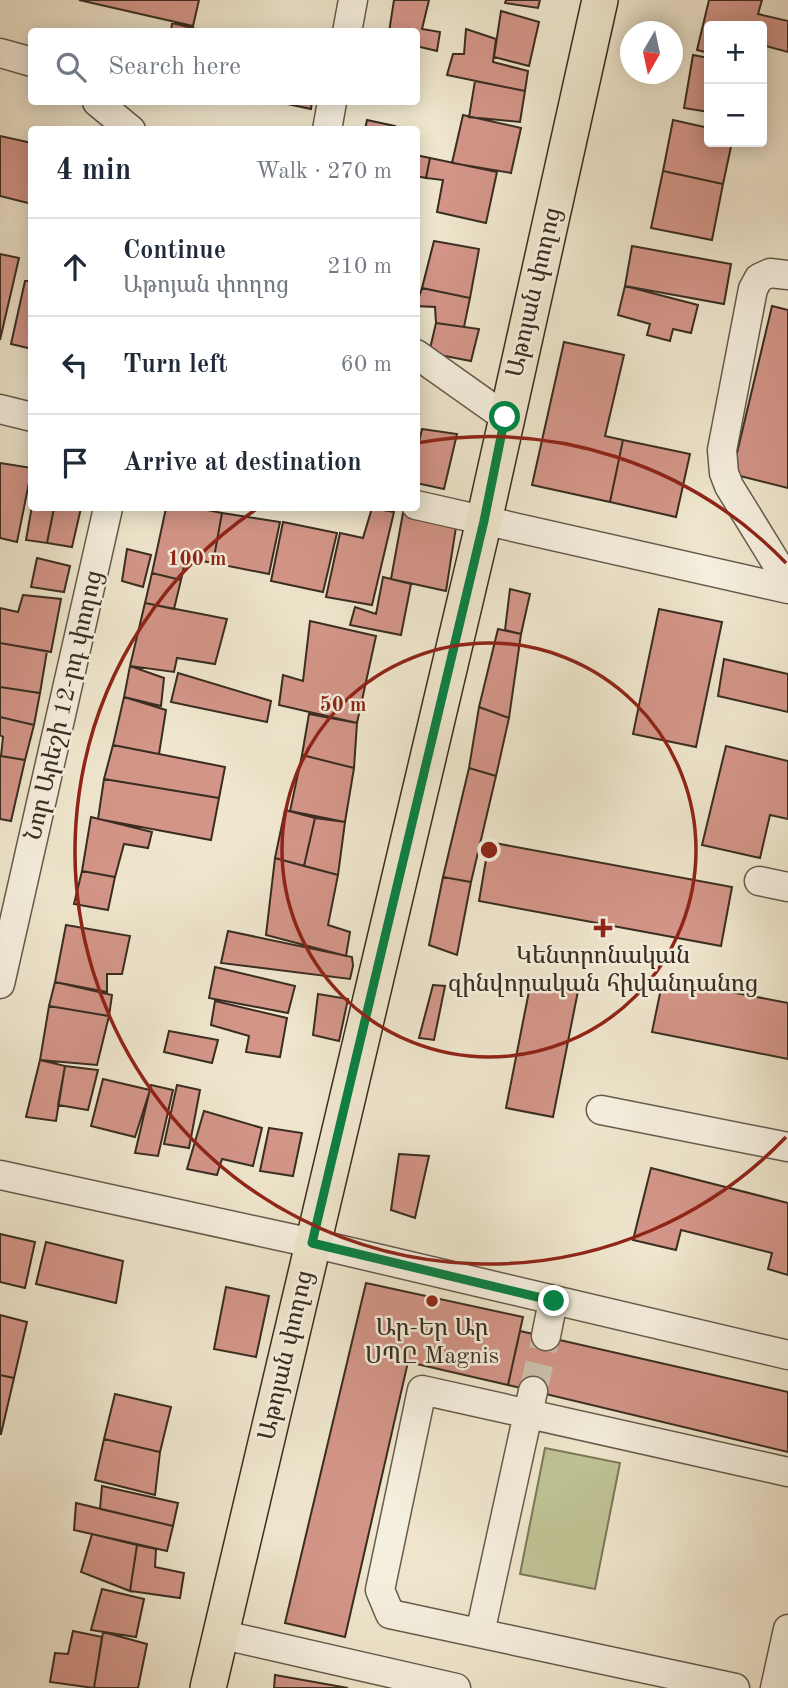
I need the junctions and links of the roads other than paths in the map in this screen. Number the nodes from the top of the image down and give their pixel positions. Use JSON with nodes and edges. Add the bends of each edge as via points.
{"nodes":[{"id":1,"x":353,"y":0,"type":"edge"},
{"id":2,"x":600,"y":0,"type":"edge"},
{"id":3,"x":348,"y":28,"type":"edge"},
{"id":4,"x":0,"y":54,"type":"edge"},
{"id":5,"x":28,"y":61,"type":"edge"},
{"id":6,"x":101,"y":105,"type":"edge"},
{"id":7,"x":331,"y":105,"type":"edge"},
{"id":8,"x":126,"y":126,"type":"edge"},
{"id":9,"x":328,"y":126,"type":"edge"},
{"id":10,"x":788,"y":275,"type":"edge"},
{"id":11,"x":420,"y":357,"type":"edge"},
{"id":12,"x":0,"y":410,"type":"edge"},
{"id":13,"x":28,"y":416,"type":"edge"},
{"id":14,"x":505,"y":417,"type":"junction"},
{"id":15,"x":420,"y":506,"type":"edge"},
{"id":16,"x":107,"y":511,"type":"edge"},
{"id":17,"x":484,"y":521,"type":"junction"},
{"id":18,"x":788,"y":582,"type":"edge"},
{"id":19,"x":788,"y":589,"type":"edge"},
{"id":20,"x":759,"y":881,"type":"dead end"},
{"id":21,"x":788,"y":887,"type":"edge"},
{"id":22,"x":0,"y":984,"type":"edge"},
{"id":23,"x":601,"y":1111,"type":"dead end"},
{"id":24,"x":788,"y":1147,"type":"edge"},
{"id":25,"x":0,"y":1175,"type":"edge"},
{"id":26,"x":312,"y":1243,"type":"junction"},
{"id":27,"x":554,"y":1301,"type":"junction"},
{"id":28,"x":546,"y":1336,"type":"tunnel mouth"},
{"id":29,"x":788,"y":1355,"type":"edge"},
{"id":30,"x":531,"y":1403,"type":"junction"},
{"id":31,"x":788,"y":1472,"type":"edge"},
{"id":32,"x":788,"y":1629,"type":"edge"},
{"id":33,"x":480,"y":1633,"type":"junction"},
{"id":34,"x":219,"y":1634,"type":"junction"},
{"id":35,"x":208,"y":1688,"type":"edge"},
{"id":36,"x":456,"y":1688,"type":"edge"},
{"id":37,"x":735,"y":1688,"type":"edge"},
{"id":38,"x":775,"y":1688,"type":"edge"}],
"edges":[{"from":1,"to":3,"type":"street"},
{"from":2,"to":14,"type":"main road","name":"Աթոյան փողոց"},
{"from":4,"to":5,"type":"street"},
{"from":6,"to":8,"type":"street"},
{"from":7,"to":9,"type":"street"},
{"from":10,"to":18,"type":"street","via":[[770,273],[759,278],[753,289],[722,450],[729,486]]},
{"from":11,"to":14,"type":"street"},
{"from":12,"to":13,"type":"street"},
{"from":14,"to":17,"type":"main road","name":"Աթոյան փողոց"},
{"from":15,"to":17,"type":"street"},
{"from":16,"to":22,"type":"street","name":"Նոր Արեշի 12-րդ փողոց"},
{"from":17,"to":19,"type":"street"},
{"from":17,"to":26,"type":"main road","name":"Աթոյան փողոց"},
{"from":20,"to":21,"type":"street"},
{"from":23,"to":24,"type":"street"},
{"from":25,"to":26,"type":"street"},
{"from":26,"to":27,"type":"street"},
{"from":26,"to":34,"type":"main road","name":"Աթոյան փողոց"},
{"from":27,"to":28,"type":"street"},
{"from":27,"to":29,"type":"street"},
{"from":30,"to":31,"type":"street"},
{"from":30,"to":33,"type":"street"},
{"from":30,"to":33,"type":"street","via":[[422,1390],[380,1590],[390,1614]]},
{"from":32,"to":38,"type":"street"},
{"from":33,"to":37,"type":"street"},
{"from":34,"to":35,"type":"main road","name":"Աթոյան փողոց"},
{"from":34,"to":36,"type":"street"}]}
